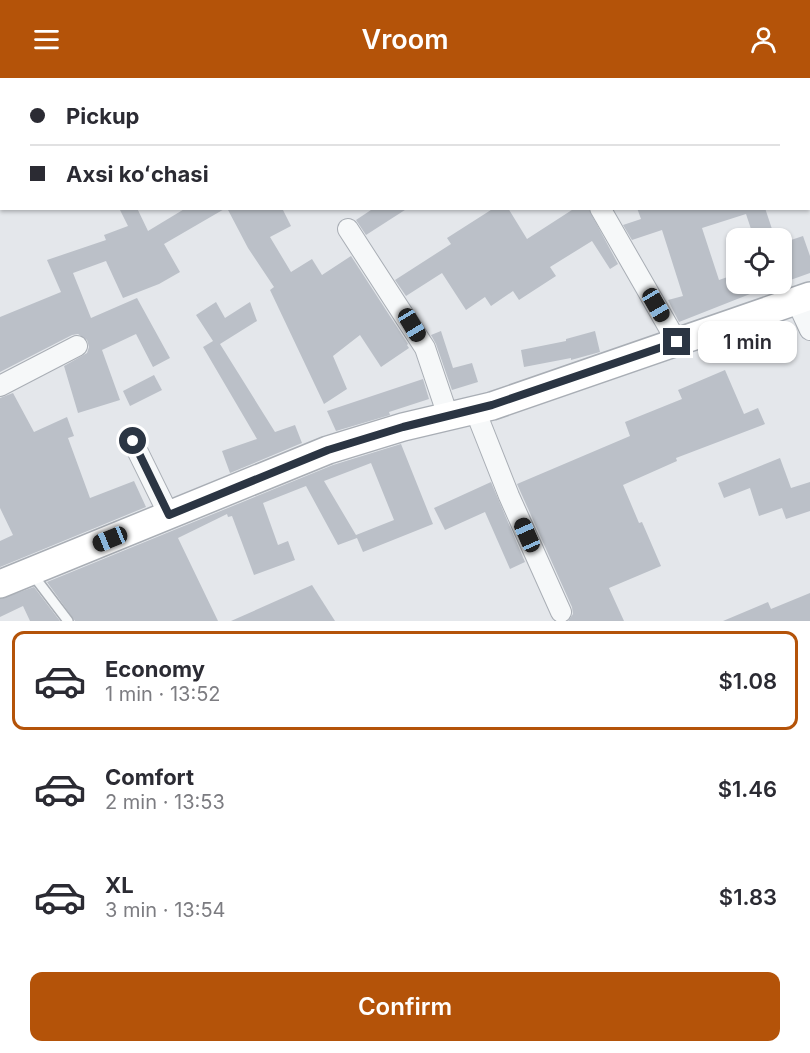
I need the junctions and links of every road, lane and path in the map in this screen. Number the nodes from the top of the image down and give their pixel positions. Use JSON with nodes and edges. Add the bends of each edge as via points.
{"nodes":[{"id":1,"x":601,"y":210,"type":"edge"},
{"id":2,"x":348,"y":229,"type":"dead end"},
{"id":3,"x":803,"y":299,"type":"edge"},
{"id":4,"x":810,"y":330,"type":"edge"},
{"id":5,"x":677,"y":342,"type":"junction"},
{"id":6,"x":77,"y":346,"type":"dead end"},
{"id":7,"x":0,"y":386,"type":"edge"},
{"id":8,"x":475,"y":410,"type":"junction"},
{"id":9,"x":448,"y":416,"type":"junction"},
{"id":10,"x":133,"y":441,"type":"dead end"},
{"id":11,"x":169,"y":515,"type":"junction"},
{"id":12,"x":31,"y":571,"type":"junction"},
{"id":13,"x":0,"y":584,"type":"edge"},
{"id":14,"x":561,"y":612,"type":"dead end"},
{"id":15,"x":68,"y":621,"type":"edge"}],
"edges":[{"from":1,"to":5,"type":"street"},
{"from":2,"to":9,"type":"street","via":[[425,348]]},
{"from":3,"to":4,"type":"street"},
{"from":3,"to":5,"type":"street"},
{"from":5,"to":8,"type":"street"},
{"from":6,"to":7,"type":"street"},
{"from":8,"to":9,"type":"street"},
{"from":8,"to":14,"type":"street"},
{"from":9,"to":11,"type":"street","via":[[328,450]]},
{"from":10,"to":11,"type":"street"},
{"from":11,"to":12,"type":"street"},
{"from":12,"to":13,"type":"street"},
{"from":12,"to":15,"type":"lane"}]}
